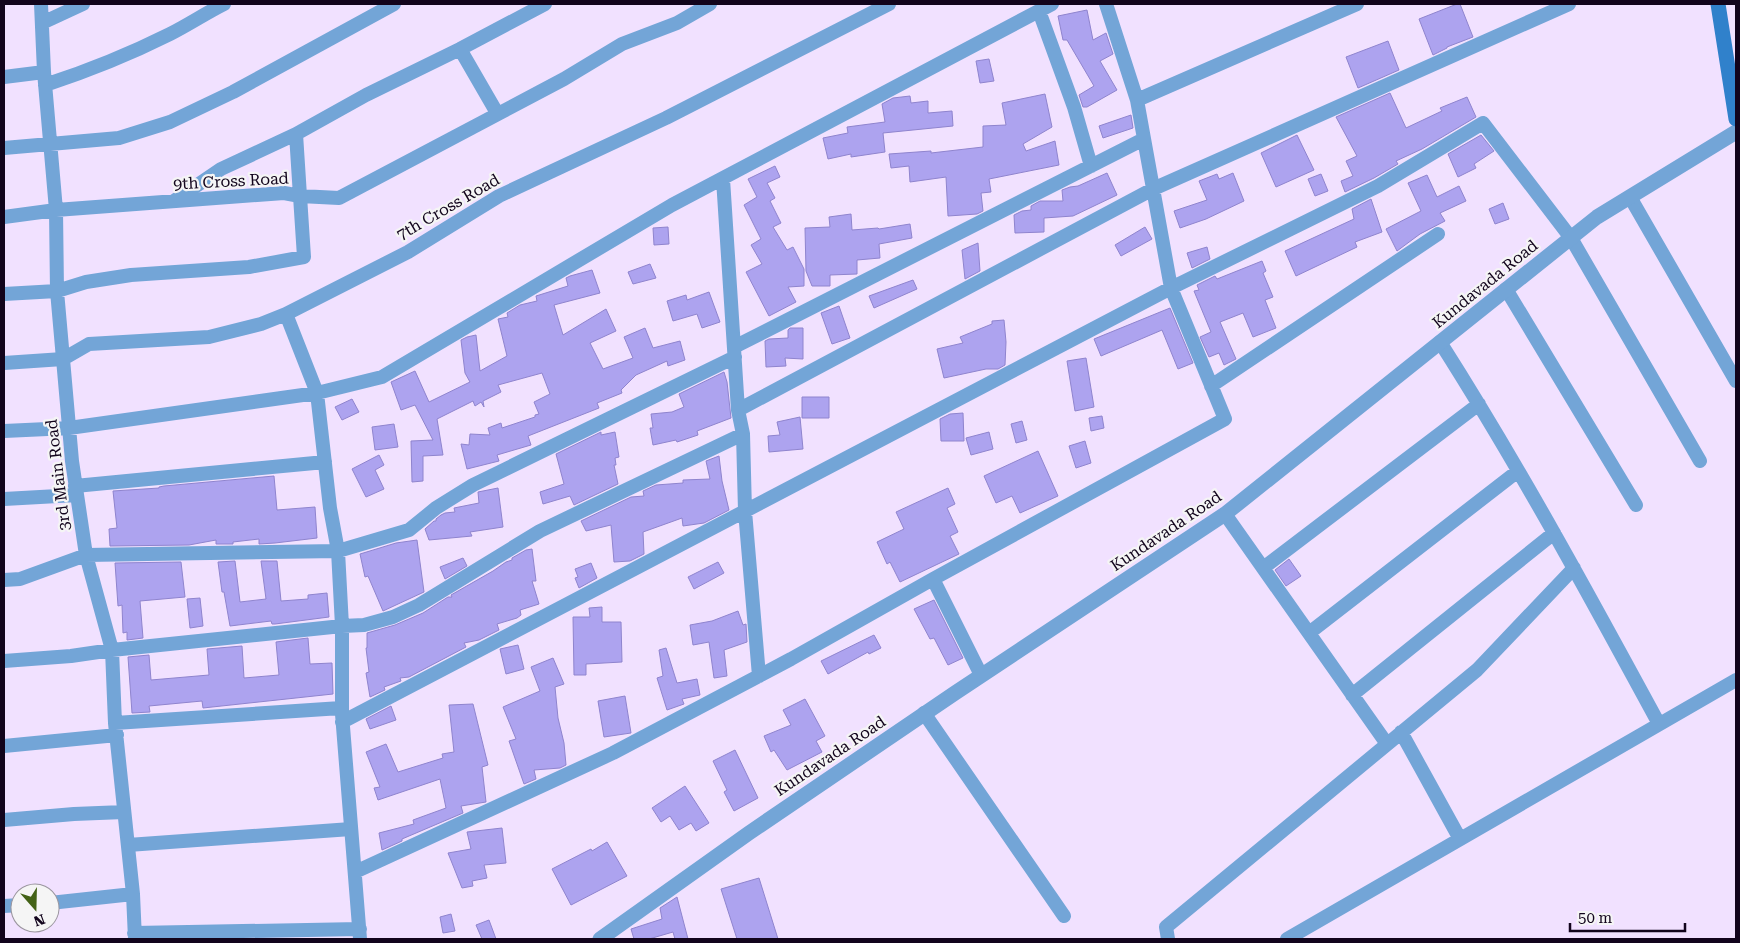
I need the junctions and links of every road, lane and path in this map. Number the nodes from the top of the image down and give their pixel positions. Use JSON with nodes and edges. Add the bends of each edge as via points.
{"nodes":[{"id":1,"x":41,"y":4,"type":"edge"},
{"id":2,"x":83,"y":4,"type":"edge"},
{"id":3,"x":224,"y":4,"type":"edge"},
{"id":4,"x":394,"y":4,"type":"edge"},
{"id":5,"x":545,"y":4,"type":"edge"},
{"id":6,"x":710,"y":4,"type":"edge"},
{"id":7,"x":889,"y":4,"type":"edge"},
{"id":8,"x":1052,"y":4,"type":"edge"},
{"id":9,"x":1106,"y":4,"type":"edge"},
{"id":10,"x":1357,"y":4,"type":"edge"},
{"id":11,"x":1570,"y":4,"type":"edge"},
{"id":12,"x":1718,"y":4,"type":"edge"},
{"id":13,"x":1039,"y":11,"type":"junction"},
{"id":14,"x":42,"y":23,"type":"junction"},
{"id":15,"x":460,"y":49,"type":"junction"},
{"id":16,"x":4,"y":77,"type":"edge"},
{"id":17,"x":44,"y":78,"type":"junction"},
{"id":18,"x":1137,"y":100,"type":"junction"},
{"id":19,"x":497,"y":113,"type":"junction"},
{"id":20,"x":1736,"y":119,"type":"edge"},
{"id":21,"x":1736,"y":132,"type":"edge"},
{"id":22,"x":296,"y":134,"type":"junction"},
{"id":23,"x":1144,"y":139,"type":"junction"},
{"id":24,"x":49,"y":145,"type":"junction"},
{"id":25,"x":4,"y":148,"type":"edge"},
{"id":26,"x":1091,"y":166,"type":"junction"},
{"id":27,"x":723,"y":179,"type":"junction"},
{"id":28,"x":1153,"y":189,"type":"junction"},
{"id":29,"x":300,"y":196,"type":"junction"},
{"id":30,"x":1630,"y":197,"type":"junction"},
{"id":31,"x":173,"y":202,"type":"junction"},
{"id":32,"x":56,"y":210,"type":"junction"},
{"id":33,"x":4,"y":217,"type":"edge"},
{"id":34,"x":1438,"y":234,"type":"dead end"},
{"id":35,"x":1571,"y":238,"type":"junction"},
{"id":36,"x":1171,"y":288,"type":"junction"},
{"id":37,"x":1506,"y":289,"type":"junction"},
{"id":38,"x":57,"y":291,"type":"junction"},
{"id":39,"x":4,"y":294,"type":"edge"},
{"id":40,"x":286,"y":314,"type":"junction"},
{"id":41,"x":1440,"y":342,"type":"junction"},
{"id":42,"x":735,"y":352,"type":"junction"},
{"id":43,"x":63,"y":359,"type":"junction"},
{"id":44,"x":4,"y":363,"type":"edge"},
{"id":45,"x":1736,"y":381,"type":"edge"},
{"id":46,"x":1211,"y":386,"type":"junction"},
{"id":47,"x":317,"y":393,"type":"junction"},
{"id":48,"x":1480,"y":404,"type":"junction"},
{"id":49,"x":738,"y":410,"type":"junction"},
{"id":50,"x":69,"y":428,"type":"junction"},
{"id":51,"x":4,"y":431,"type":"edge"},
{"id":52,"x":743,"y":434,"type":"junction"},
{"id":53,"x":1700,"y":461,"type":"dead end"},
{"id":54,"x":325,"y":462,"type":"junction"},
{"id":55,"x":1518,"y":470,"type":"junction"},
{"id":56,"x":75,"y":490,"type":"junction"},
{"id":57,"x":4,"y":499,"type":"edge"},
{"id":58,"x":1636,"y":504,"type":"dead end"},
{"id":59,"x":745,"y":511,"type":"junction"},
{"id":60,"x":1225,"y":514,"type":"junction"},
{"id":61,"x":1554,"y":533,"type":"junction"},
{"id":62,"x":338,"y":551,"type":"junction"},
{"id":63,"x":86,"y":556,"type":"junction"},
{"id":64,"x":1263,"y":568,"type":"junction"},
{"id":65,"x":1574,"y":568,"type":"junction"},
{"id":66,"x":933,"y":579,"type":"junction"},
{"id":67,"x":4,"y":580,"type":"edge"},
{"id":68,"x":342,"y":626,"type":"junction"},
{"id":69,"x":1309,"y":633,"type":"junction"},
{"id":70,"x":112,"y":650,"type":"junction"},
{"id":71,"x":4,"y":661,"type":"edge"},
{"id":72,"x":982,"y":675,"type":"junction"},
{"id":73,"x":759,"y":676,"type":"junction"},
{"id":74,"x":1736,"y":680,"type":"edge"},
{"id":75,"x":1352,"y":695,"type":"junction"},
{"id":76,"x":924,"y":713,"type":"junction"},
{"id":77,"x":342,"y":715,"type":"junction"},
{"id":78,"x":1659,"y":724,"type":"junction"},
{"id":79,"x":116,"y":729,"type":"junction"},
{"id":80,"x":1401,"y":732,"type":"junction"},
{"id":81,"x":1387,"y":744,"type":"junction"},
{"id":82,"x":4,"y":746,"type":"edge"},
{"id":83,"x":124,"y":812,"type":"junction"},
{"id":84,"x":4,"y":820,"type":"edge"},
{"id":85,"x":351,"y":829,"type":"junction"},
{"id":86,"x":1460,"y":839,"type":"junction"},
{"id":87,"x":128,"y":845,"type":"junction"},
{"id":88,"x":355,"y":872,"type":"junction"},
{"id":89,"x":133,"y":894,"type":"junction"},
{"id":90,"x":60,"y":902,"type":"edge"},
{"id":91,"x":1064,"y":916,"type":"dead end"},
{"id":92,"x":360,"y":934,"type":"edge"},
{"id":93,"x":134,"y":936,"type":"edge"},
{"id":94,"x":600,"y":939,"type":"edge"},
{"id":95,"x":1168,"y":939,"type":"edge"},
{"id":96,"x":1287,"y":939,"type":"edge"}],
"edges":[{"from":1,"to":14,"type":"street","name":"3rd Main Road"},
{"from":2,"to":14,"type":"street"},
{"from":3,"to":17,"type":"street","via":[[172,33],[81,74]]},
{"from":4,"to":24,"type":"street","via":[[233,92],[170,122],[120,138]]},
{"from":5,"to":15,"type":"street"},
{"from":6,"to":19,"type":"street","via":[[677,23],[622,44],[564,79]]},
{"from":7,"to":40,"type":"street","name":"7th Cross Road","via":[[666,118],[499,196],[408,252]]},
{"from":8,"to":13,"type":"street"},
{"from":9,"to":18,"type":"street"},
{"from":10,"to":18,"type":"street"},
{"from":11,"to":28,"type":"street"},
{"from":12,"to":20,"type":"main road"},
{"from":13,"to":26,"type":"street","via":[[1074,107]]},
{"from":13,"to":27,"type":"street"},
{"from":14,"to":17,"type":"street","name":"3rd Main Road"},
{"from":15,"to":19,"type":"street"},
{"from":15,"to":22,"type":"street"},
{"from":16,"to":17,"type":"street"},
{"from":17,"to":24,"type":"street","name":"3rd Main Road"},
{"from":18,"to":23,"type":"street"},
{"from":19,"to":29,"type":"street","via":[[339,198]]},
{"from":21,"to":30,"type":"street","name":"Kundavada Road"},
{"from":22,"to":29,"type":"street"},
{"from":22,"to":31,"type":"street","via":[[221,169]]},
{"from":23,"to":26,"type":"street"},
{"from":23,"to":28,"type":"street"},
{"from":24,"to":25,"type":"street"},
{"from":24,"to":32,"type":"street","name":"3rd Main Road"},
{"from":26,"to":42,"type":"street"},
{"from":27,"to":42,"type":"street"},
{"from":27,"to":47,"type":"street","via":[[672,205],[382,377]]},
{"from":28,"to":36,"type":"street"},
{"from":28,"to":49,"type":"street"},
{"from":29,"to":31,"type":"street","name":"9th Cross Road","via":[[284,193]]},
{"from":29,"to":38,"type":"street","name":"9th Cross Road","via":[[304,257],[249,266],[132,275],[86,282]]},
{"from":30,"to":35,"type":"street","name":"Kundavada Road"},
{"from":30,"to":45,"type":"street"},
{"from":31,"to":32,"type":"street","name":"9th Cross Road"},
{"from":32,"to":33,"type":"street","name":"9th Cross Road"},
{"from":32,"to":38,"type":"street","name":"3rd Main Road"},
{"from":34,"to":46,"type":"street"},
{"from":35,"to":36,"type":"street","via":[[1483,123],[1378,186]]},
{"from":35,"to":37,"type":"street","name":"Kundavada Road"},
{"from":35,"to":53,"type":"street"},
{"from":36,"to":46,"type":"street"},
{"from":36,"to":59,"type":"street"},
{"from":37,"to":41,"type":"street","name":"Kundavada Road"},
{"from":37,"to":58,"type":"street"},
{"from":38,"to":39,"type":"street"},
{"from":38,"to":43,"type":"street","name":"3rd Main Road"},
{"from":40,"to":43,"type":"street","name":"7th Cross Road","via":[[209,337],[90,344]]},
{"from":40,"to":47,"type":"street"},
{"from":41,"to":48,"type":"street"},
{"from":41,"to":60,"type":"street","name":"Kundavada Road"},
{"from":42,"to":49,"type":"street"},
{"from":42,"to":62,"type":"street","via":[[473,486],[436,508],[409,530]]},
{"from":43,"to":44,"type":"street","name":"7th Cross Road"},
{"from":43,"to":50,"type":"street","name":"3rd Main Road"},
{"from":46,"to":66,"type":"street","via":[[1225,419]]},
{"from":47,"to":50,"type":"street"},
{"from":47,"to":54,"type":"street"},
{"from":48,"to":55,"type":"street"},
{"from":48,"to":64,"type":"street"},
{"from":49,"to":52,"type":"street"},
{"from":50,"to":51,"type":"street"},
{"from":50,"to":56,"type":"street","name":"3rd Main Road"},
{"from":52,"to":59,"type":"street"},
{"from":52,"to":68,"type":"street","via":[[540,532],[419,605],[364,625]]},
{"from":54,"to":56,"type":"street"},
{"from":54,"to":62,"type":"street"},
{"from":55,"to":61,"type":"street"},
{"from":55,"to":69,"type":"street"},
{"from":56,"to":57,"type":"street"},
{"from":56,"to":63,"type":"street","name":"3rd Main Road"},
{"from":59,"to":73,"type":"street"},
{"from":59,"to":77,"type":"street"},
{"from":60,"to":64,"type":"street"},
{"from":60,"to":72,"type":"street","name":"Kundavada Road"},
{"from":61,"to":65,"type":"street"},
{"from":61,"to":75,"type":"street"},
{"from":62,"to":63,"type":"street"},
{"from":62,"to":68,"type":"street"},
{"from":63,"to":67,"type":"street","via":[[20,579]]},
{"from":63,"to":70,"type":"street","name":"3rd Main Road"},
{"from":64,"to":69,"type":"street"},
{"from":65,"to":78,"type":"street"},
{"from":65,"to":80,"type":"street","via":[[1477,670]]},
{"from":66,"to":72,"type":"street"},
{"from":66,"to":73,"type":"street"},
{"from":68,"to":70,"type":"street"},
{"from":68,"to":77,"type":"street"},
{"from":69,"to":75,"type":"street"},
{"from":70,"to":71,"type":"street"},
{"from":70,"to":79,"type":"street","name":"3rd Main Road"},
{"from":72,"to":76,"type":"street","name":"Kundavada Road"},
{"from":73,"to":88,"type":"street","via":[[613,752]]},
{"from":74,"to":78,"type":"street"},
{"from":75,"to":81,"type":"street"},
{"from":76,"to":91,"type":"street"},
{"from":76,"to":94,"type":"street","name":"Kundavada Road","via":[[749,832]]},
{"from":77,"to":79,"type":"street"},
{"from":77,"to":85,"type":"street"},
{"from":78,"to":86,"type":"street"},
{"from":79,"to":82,"type":"street"},
{"from":79,"to":83,"type":"street","name":"3rd Main Road"},
{"from":80,"to":81,"type":"street"},
{"from":80,"to":86,"type":"street"},
{"from":81,"to":95,"type":"street","via":[[1166,927]]},
{"from":83,"to":84,"type":"street"},
{"from":83,"to":87,"type":"street","name":"3rd Main Road"},
{"from":85,"to":87,"type":"street"},
{"from":85,"to":88,"type":"street"},
{"from":86,"to":96,"type":"street"},
{"from":87,"to":89,"type":"street","name":"3rd Main Road"},
{"from":88,"to":92,"type":"street"},
{"from":89,"to":90,"type":"street"},
{"from":89,"to":93,"type":"street","name":"3rd Main Road"},
{"from":92,"to":93,"type":"street"}]}
